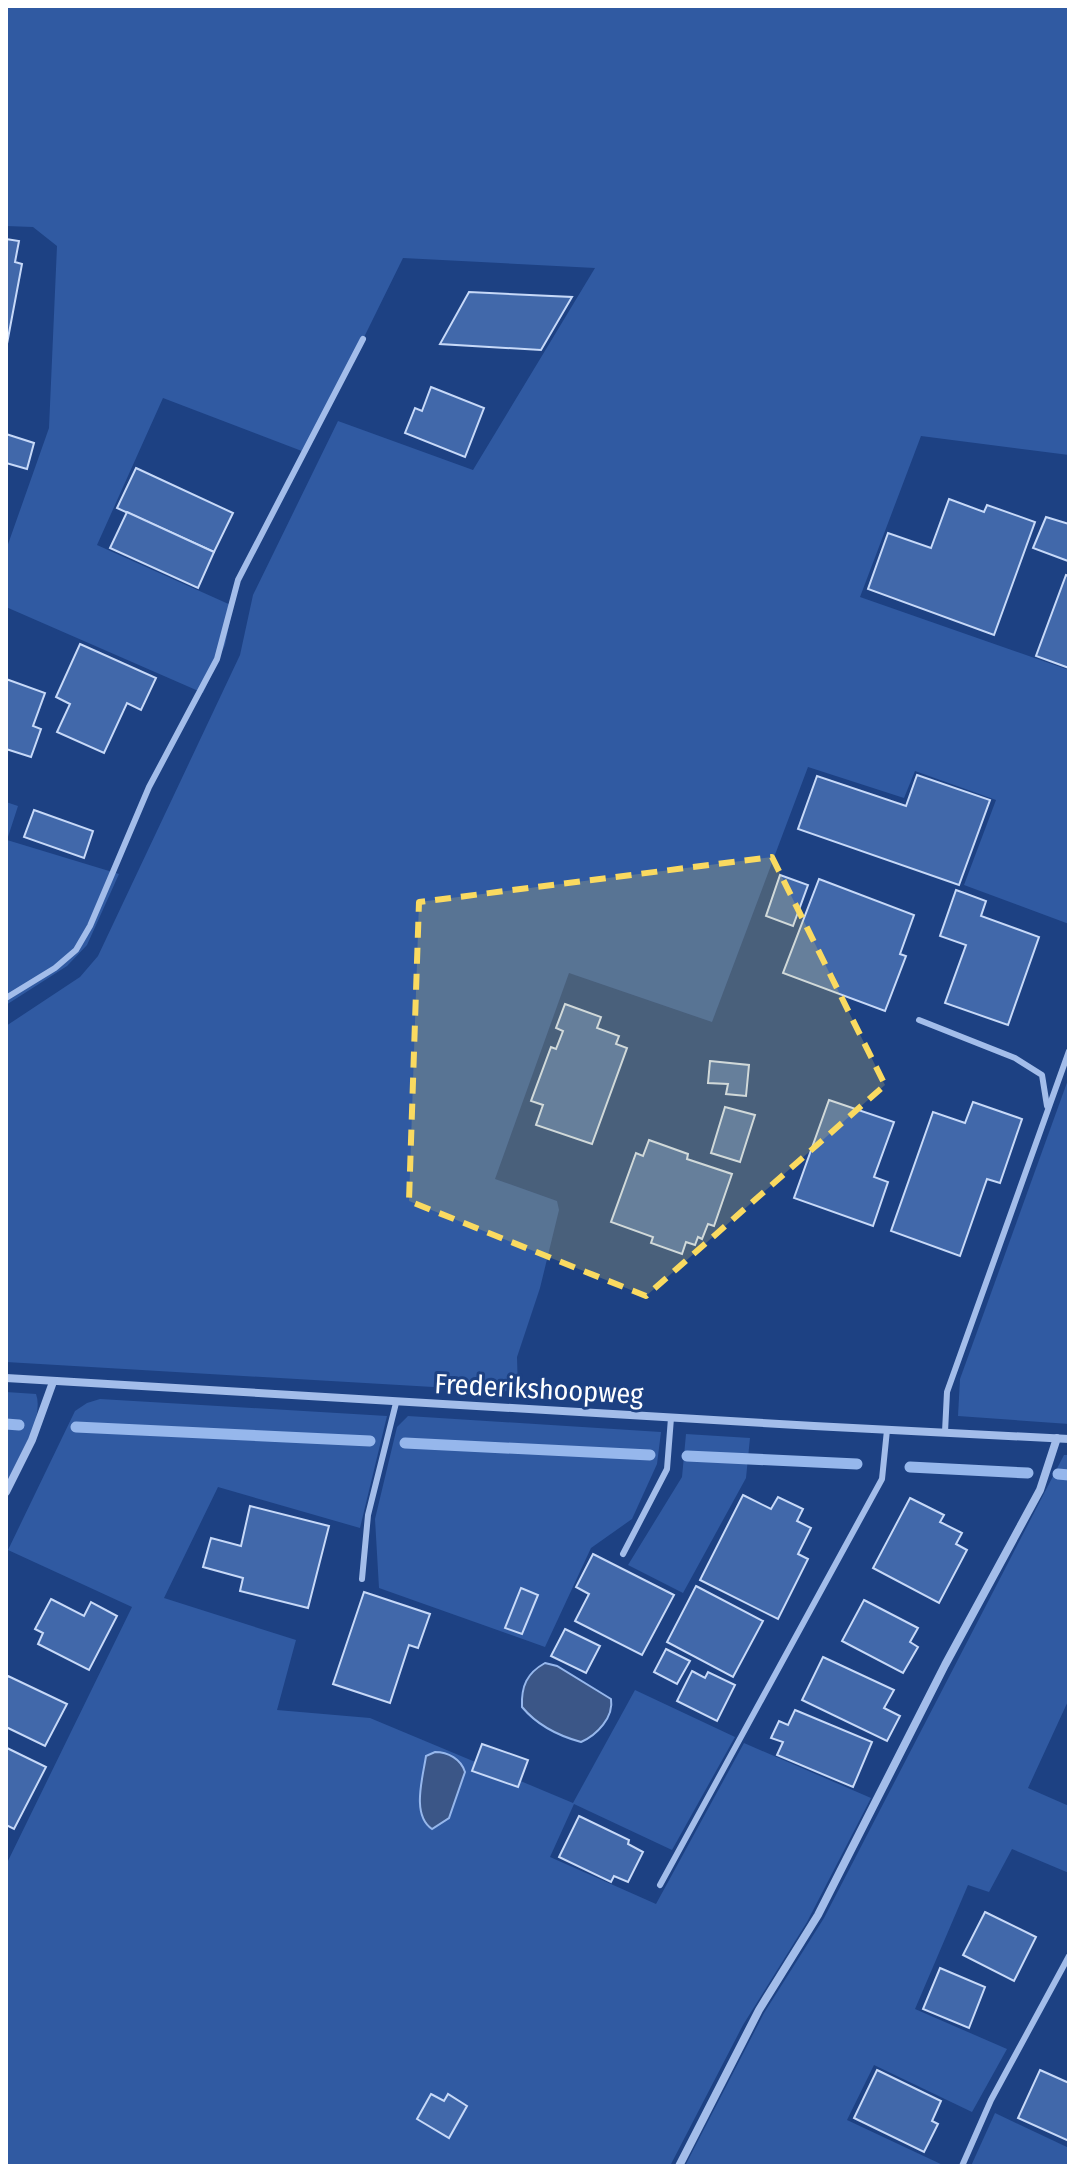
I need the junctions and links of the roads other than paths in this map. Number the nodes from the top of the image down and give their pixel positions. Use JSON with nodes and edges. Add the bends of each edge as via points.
{"nodes":[{"id":1,"x":363,"y":339,"type":"dead end"},
{"id":2,"x":6,"y":998,"type":"edge"},
{"id":3,"x":919,"y":1020,"type":"dead end"},
{"id":4,"x":1069,"y":1051,"type":"edge"},
{"id":5,"x":1048,"y":1110,"type":"junction"},
{"id":6,"x":6,"y":1378,"type":"edge"},
{"id":7,"x":53,"y":1382,"type":"junction"},
{"id":8,"x":396,"y":1403,"type":"junction"},
{"id":9,"x":671,"y":1418,"type":"junction"},
{"id":10,"x":887,"y":1430,"type":"junction"},
{"id":11,"x":945,"y":1432,"type":"junction"},
{"id":12,"x":1057,"y":1438,"type":"junction"},
{"id":13,"x":1069,"y":1439,"type":"edge"},
{"id":14,"x":6,"y":1492,"type":"edge"},
{"id":15,"x":623,"y":1554,"type":"dead end"},
{"id":16,"x":362,"y":1579,"type":"dead end"},
{"id":17,"x":660,"y":1885,"type":"dead end"},
{"id":18,"x":1069,"y":1956,"type":"edge"},
{"id":19,"x":679,"y":2166,"type":"edge"},
{"id":20,"x":962,"y":2166,"type":"edge"}],
"edges":[{"from":1,"to":2,"type":"lane","via":[[238,580],[217,659],[149,787],[90,926],[76,950],[55,968]]},
{"from":3,"to":5,"type":"lane","via":[[1015,1058],[1042,1075]]},
{"from":4,"to":5,"type":"lane"},
{"from":5,"to":11,"type":"lane","via":[[947,1392]]},
{"from":6,"to":7,"type":"street","name":"Frederikshoopweg"},
{"from":7,"to":8,"type":"street","name":"Frederikshoopweg"},
{"from":7,"to":14,"type":"street"},
{"from":8,"to":9,"type":"street","name":"Frederikshoopweg"},
{"from":8,"to":16,"type":"lane","via":[[368,1515]]},
{"from":9,"to":10,"type":"street","name":"Frederikshoopweg"},
{"from":9,"to":15,"type":"lane","via":[[667,1469]]},
{"from":10,"to":11,"type":"street","name":"Frederikshoopweg"},
{"from":10,"to":17,"type":"lane","via":[[882,1479]]},
{"from":11,"to":12,"type":"street","name":"Frederikshoopweg"},
{"from":12,"to":13,"type":"street","name":"Frederikshoopweg"},
{"from":12,"to":19,"type":"street","via":[[1040,1490],[818,1915],[759,2010]]},
{"from":18,"to":20,"type":"lane","via":[[991,2100]]}]}
